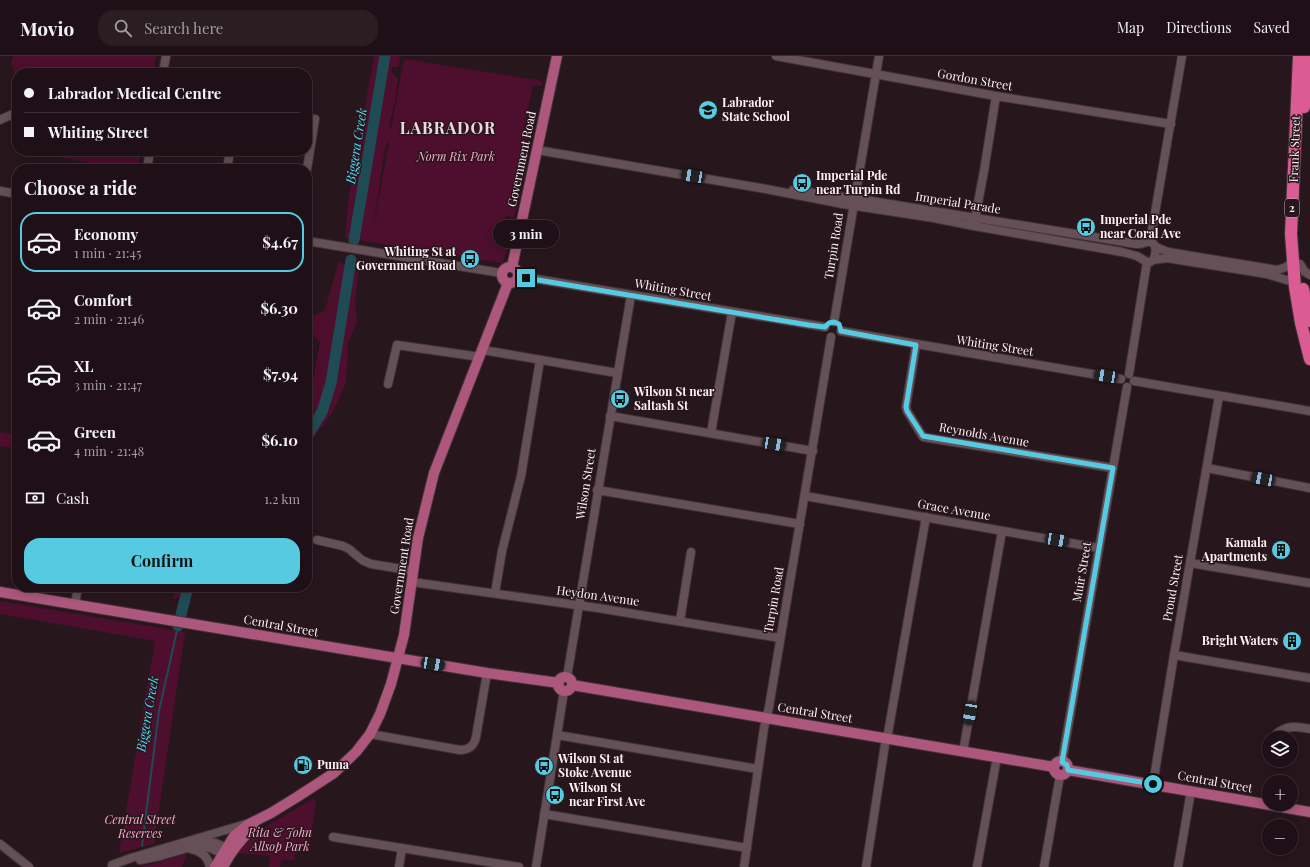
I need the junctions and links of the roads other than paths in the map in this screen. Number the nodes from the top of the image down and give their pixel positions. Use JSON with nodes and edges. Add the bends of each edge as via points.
{"nodes":[{"id":1,"x":166,"y":56,"type":"edge"},
{"id":2,"x":557,"y":56,"type":"edge"},
{"id":3,"x":776,"y":56,"type":"edge"},
{"id":4,"x":879,"y":56,"type":"edge"},
{"id":5,"x":1182,"y":56,"type":"edge"},
{"id":6,"x":1299,"y":56,"type":"edge"},
{"id":7,"x":1309,"y":56,"type":"edge"},
{"id":8,"x":164,"y":68,"type":"edge"},
{"id":9,"x":876,"y":74,"type":"junction"},
{"id":10,"x":996,"y":96,"type":"junction"},
{"id":11,"x":12,"y":114,"type":"edge"},
{"id":12,"x":315,"y":119,"type":"dead end"},
{"id":13,"x":0,"y":120,"type":"edge"},
{"id":14,"x":1171,"y":124,"type":"junction"},
{"id":15,"x":312,"y":138,"type":"edge"},
{"id":16,"x":537,"y":150,"type":"junction"},
{"id":17,"x":0,"y":191,"type":"edge"},
{"id":18,"x":12,"y":193,"type":"edge"},
{"id":19,"x":854,"y":202,"type":"junction"},
{"id":20,"x":975,"y":222,"type":"junction"},
{"id":21,"x":1028,"y":226,"type":"junction"},
{"id":22,"x":1026,"y":236,"type":"junction"},
{"id":23,"x":312,"y":243,"type":"edge"},
{"id":24,"x":1150,"y":244,"type":"junction"},
{"id":25,"x":1296,"y":259,"type":"junction"},
{"id":26,"x":1148,"y":260,"type":"junction"},
{"id":27,"x":1213,"y":262,"type":"junction"},
{"id":28,"x":512,"y":267,"type":"junction"},
{"id":29,"x":501,"y":273,"type":"junction"},
{"id":30,"x":1310,"y":274,"type":"edge"},
{"id":31,"x":518,"y":276,"type":"junction"},
{"id":32,"x":508,"y":283,"type":"junction"},
{"id":33,"x":1295,"y":287,"type":"junction"},
{"id":34,"x":1307,"y":291,"type":"edge"},
{"id":35,"x":631,"y":295,"type":"junction"},
{"id":36,"x":732,"y":312,"type":"junction"},
{"id":37,"x":1310,"y":321,"type":"edge"},
{"id":38,"x":834,"y":322,"type":"junction"},
{"id":39,"x":825,"y":327,"type":"junction"},
{"id":40,"x":841,"y":331,"type":"junction"},
{"id":41,"x":831,"y":338,"type":"junction"},
{"id":42,"x":916,"y":345,"type":"junction"},
{"id":43,"x":481,"y":354,"type":"junction"},
{"id":44,"x":1310,"y":359,"type":"edge"},
{"id":45,"x":540,"y":360,"type":"junction"},
{"id":46,"x":617,"y":373,"type":"junction"},
{"id":47,"x":1129,"y":374,"type":"junction"},
{"id":48,"x":1121,"y":379,"type":"junction"},
{"id":49,"x":1134,"y":381,"type":"junction"},
{"id":50,"x":388,"y":384,"type":"dead end"},
{"id":51,"x":1127,"y":387,"type":"junction"},
{"id":52,"x":1219,"y":396,"type":"junction"},
{"id":53,"x":1310,"y":411,"type":"edge"},
{"id":54,"x":610,"y":416,"type":"junction"},
{"id":55,"x":711,"y":433,"type":"junction"},
{"id":56,"x":813,"y":450,"type":"junction"},
{"id":57,"x":1113,"y":468,"type":"junction"},
{"id":58,"x":1207,"y":468,"type":"junction"},
{"id":59,"x":1310,"y":488,"type":"edge"},
{"id":60,"x":597,"y":490,"type":"junction"},
{"id":61,"x":805,"y":496,"type":"junction"},
{"id":62,"x":926,"y":517,"type":"junction"},
{"id":63,"x":800,"y":524,"type":"junction"},
{"id":64,"x":1002,"y":530,"type":"junction"},
{"id":65,"x":317,"y":540,"type":"dead end"},
{"id":66,"x":1099,"y":548,"type":"junction"},
{"id":67,"x":691,"y":552,"type":"dead end"},
{"id":68,"x":1190,"y":563,"type":"junction"},
{"id":69,"x":414,"y":571,"type":"junction"},
{"id":70,"x":412,"y":582,"type":"junction"},
{"id":71,"x":1310,"y":583,"type":"edge"},
{"id":72,"x":0,"y":592,"type":"edge"},
{"id":73,"x":77,"y":592,"type":"edge"},
{"id":74,"x":495,"y":593,"type":"junction"},
{"id":75,"x":75,"y":604,"type":"junction"},
{"id":76,"x":578,"y":606,"type":"junction"},
{"id":77,"x":680,"y":621,"type":"junction"},
{"id":78,"x":780,"y":638,"type":"junction"},
{"id":79,"x":1174,"y":655,"type":"junction"},
{"id":80,"x":399,"y":658,"type":"junction"},
{"id":81,"x":487,"y":673,"type":"junction"},
{"id":82,"x":1310,"y":678,"type":"edge"},
{"id":83,"x":566,"y":684,"type":"junction"},
{"id":84,"x":766,"y":718,"type":"junction"},
{"id":85,"x":1310,"y":728,"type":"edge"},
{"id":86,"x":1280,"y":731,"type":"edge"},
{"id":87,"x":370,"y":734,"type":"junction"},
{"id":88,"x":557,"y":735,"type":"junction"},
{"id":89,"x":887,"y":738,"type":"junction"},
{"id":90,"x":963,"y":752,"type":"junction"},
{"id":91,"x":997,"y":758,"type":"junction"},
{"id":92,"x":1061,"y":768,"type":"junction"},
{"id":93,"x":758,"y":769,"type":"junction"},
{"id":94,"x":1153,"y":784,"type":"junction"},
{"id":95,"x":1191,"y":791,"type":"junction"},
{"id":96,"x":1310,"y":812,"type":"edge"},
{"id":97,"x":271,"y":813,"type":"junction"},
{"id":98,"x":544,"y":814,"type":"junction"},
{"id":99,"x":249,"y":824,"type":"junction"},
{"id":100,"x":333,"y":837,"type":"dead end"},
{"id":101,"x":0,"y":844,"type":"edge"},
{"id":102,"x":182,"y":847,"type":"junction"},
{"id":103,"x":402,"y":848,"type":"junction"},
{"id":104,"x":747,"y":848,"type":"junction"},
{"id":105,"x":227,"y":852,"type":"junction"},
{"id":106,"x":109,"y":866,"type":"edge"},
{"id":107,"x":29,"y":867,"type":"edge"},
{"id":108,"x":210,"y":867,"type":"edge"},
{"id":109,"x":215,"y":867,"type":"edge"},
{"id":110,"x":223,"y":867,"type":"edge"},
{"id":111,"x":399,"y":867,"type":"edge"},
{"id":112,"x":519,"y":867,"type":"edge"},
{"id":113,"x":536,"y":867,"type":"edge"},
{"id":114,"x":744,"y":867,"type":"edge"},
{"id":115,"x":866,"y":867,"type":"edge"},
{"id":116,"x":977,"y":867,"type":"edge"},
{"id":117,"x":1044,"y":867,"type":"edge"},
{"id":118,"x":1178,"y":867,"type":"edge"}],
"edges":[{"from":1,"to":8,"type":"street"},
{"from":2,"to":16,"type":"main road","name":"Government Road"},
{"from":3,"to":9,"type":"street","name":"Gordon Street"},
{"from":4,"to":9,"type":"street","name":"Turpin Road"},
{"from":5,"to":14,"type":"street"},
{"from":6,"to":25,"type":"highway","name":"Frank Street","number":"2","via":[[1292,214]]},
{"from":7,"to":25,"type":"highway","name":"Frank Street","number":"2","via":[[1302,129]]},
{"from":9,"to":10,"type":"street","name":"Gordon Street"},
{"from":9,"to":19,"type":"street","name":"Turpin Road"},
{"from":10,"to":14,"type":"street","name":"Gordon Street"},
{"from":10,"to":20,"type":"street"},
{"from":11,"to":13,"type":"street"},
{"from":12,"to":15,"type":"street"},
{"from":14,"to":24,"type":"street"},
{"from":16,"to":19,"type":"street","name":"Imperial Parade","via":[[779,192]]},
{"from":16,"to":28,"type":"main road","name":"Government Road"},
{"from":17,"to":18,"type":"street"},
{"from":19,"to":20,"type":"street","name":"Imperial Parade","via":[[934,218]]},
{"from":19,"to":38,"type":"street","name":"Turpin Road"},
{"from":20,"to":21,"type":"street","name":"Imperial Parade"},
{"from":20,"to":22,"type":"street","name":"Imperial Parade"},
{"from":21,"to":22,"type":"street"},
{"from":21,"to":24,"type":"street","name":"Imperial Parade"},
{"from":22,"to":26,"type":"street","name":"Imperial Parade","via":[[1122,252]]},
{"from":23,"to":29,"type":"street"},
{"from":24,"to":26,"type":"street","via":[[1155,256]]},
{"from":24,"to":26,"type":"street","via":[[1142,250]]},
{"from":24,"to":27,"type":"street","name":"Imperial Parade","via":[[1168,252]]},
{"from":25,"to":27,"type":"street","name":"Imperial Parade","via":[[1288,266],[1277,270]]},
{"from":25,"to":30,"type":"street","via":[[1305,272]]},
{"from":25,"to":33,"type":"highway","name":"Frank Street","number":"2"},
{"from":25,"to":34,"type":"highway","name":"Frank Street","number":"2"},
{"from":26,"to":27,"type":"street","name":"Imperial Parade","via":[[1167,258]]},
{"from":26,"to":47,"type":"street"},
{"from":27,"to":33,"type":"street","name":"Imperial Parade","via":[[1267,274],[1293,282]]},
{"from":28,"to":29,"type":"main road","via":[[504,268]]},
{"from":28,"to":31,"type":"main road"},
{"from":29,"to":32,"type":"main road","via":[[502,278]]},
{"from":31,"to":32,"type":"main road","via":[[514,282]]},
{"from":31,"to":35,"type":"street","name":"Whiting Street"},
{"from":32,"to":43,"type":"main road","name":"Government Road"},
{"from":33,"to":44,"type":"highway","name":"Frank Street","number":"2"},
{"from":34,"to":37,"type":"highway","name":"Frank Street","number":"2"},
{"from":35,"to":36,"type":"street","name":"Whiting Street"},
{"from":35,"to":46,"type":"street","name":"Wilson Street"},
{"from":36,"to":39,"type":"street","name":"Whiting Street"},
{"from":36,"to":55,"type":"street"},
{"from":38,"to":39,"type":"street"},
{"from":38,"to":40,"type":"street","via":[[839,324]]},
{"from":39,"to":41,"type":"street","via":[[826,334]]},
{"from":40,"to":41,"type":"street"},
{"from":40,"to":42,"type":"street","name":"Whiting Street"},
{"from":41,"to":56,"type":"street","name":"Turpin Road"},
{"from":42,"to":48,"type":"street","name":"Whiting Street"},
{"from":42,"to":57,"type":"street","name":"Reynolds Avenue","via":[[906,407],[923,436]]},
{"from":43,"to":45,"type":"street"},
{"from":43,"to":50,"type":"street","via":[[397,345]]},
{"from":43,"to":69,"type":"main road","name":"Government Road","via":[[434,473],[418,538]]},
{"from":45,"to":46,"type":"street"},
{"from":45,"to":74,"type":"street","via":[[521,476],[502,551]]},
{"from":46,"to":54,"type":"street","name":"Wilson Street"},
{"from":47,"to":48,"type":"street"},
{"from":47,"to":49,"type":"street"},
{"from":48,"to":51,"type":"street"},
{"from":49,"to":51,"type":"street"},
{"from":49,"to":52,"type":"street"},
{"from":51,"to":57,"type":"street","name":"Muir Street"},
{"from":52,"to":53,"type":"street"},
{"from":52,"to":58,"type":"street","name":"Proud Street"},
{"from":54,"to":55,"type":"street"},
{"from":54,"to":60,"type":"street","name":"Wilson Street"},
{"from":55,"to":56,"type":"street"},
{"from":56,"to":61,"type":"street","name":"Turpin Road"},
{"from":57,"to":66,"type":"street","name":"Muir Street"},
{"from":58,"to":59,"type":"street"},
{"from":58,"to":68,"type":"street","name":"Proud Street"},
{"from":60,"to":63,"type":"street"},
{"from":60,"to":76,"type":"street","name":"Wilson Street"},
{"from":61,"to":62,"type":"street","name":"Grace Avenue"},
{"from":61,"to":63,"type":"street","name":"Turpin Road"},
{"from":62,"to":64,"type":"street","name":"Grace Avenue"},
{"from":62,"to":89,"type":"street"},
{"from":63,"to":78,"type":"street","name":"Turpin Road"},
{"from":64,"to":66,"type":"street","name":"Grace Avenue"},
{"from":64,"to":90,"type":"street"},
{"from":65,"to":69,"type":"street","via":[[350,549],[371,564]]},
{"from":66,"to":92,"type":"street","name":"Muir Street"},
{"from":67,"to":77,"type":"street"},
{"from":68,"to":71,"type":"street"},
{"from":68,"to":79,"type":"street","name":"Proud Street"},
{"from":69,"to":70,"type":"main road","name":"Government Road"},
{"from":70,"to":74,"type":"street","name":"Heydon Avenue"},
{"from":70,"to":80,"type":"main road","name":"Government Road"},
{"from":72,"to":75,"type":"main road","name":"Central Street"},
{"from":73,"to":75,"type":"street"},
{"from":74,"to":76,"type":"street","name":"Heydon Avenue"},
{"from":75,"to":80,"type":"main road","name":"Central Street"},
{"from":76,"to":77,"type":"street","name":"Heydon Avenue"},
{"from":76,"to":83,"type":"street","name":"Wilson Street"},
{"from":77,"to":78,"type":"street","name":"Heydon Avenue"},
{"from":78,"to":84,"type":"street","name":"Turpin Road"},
{"from":79,"to":82,"type":"street"},
{"from":79,"to":94,"type":"street","name":"Proud Street"},
{"from":80,"to":81,"type":"main road","name":"Central Street"},
{"from":80,"to":87,"type":"main road","name":"Government Road","via":[[380,714]]},
{"from":81,"to":83,"type":"main road","name":"Central Street"},
{"from":81,"to":87,"type":"street","via":[[476,737],[474,744],[469,748],[460,750]]},
{"from":83,"to":84,"type":"main road","name":"Central Street"},
{"from":83,"to":88,"type":"street","name":"Wilson Street"},
{"from":84,"to":89,"type":"main road","name":"Central Street"},
{"from":84,"to":93,"type":"street","name":"Turpin Road"},
{"from":85,"to":86,"type":"street","via":[[1283,728]]},
{"from":87,"to":97,"type":"main road","name":"Government Road","via":[[334,773]]},
{"from":88,"to":93,"type":"street"},
{"from":88,"to":98,"type":"street","name":"Wilson Street"},
{"from":89,"to":90,"type":"main road","name":"Central Street"},
{"from":89,"to":115,"type":"street"},
{"from":90,"to":91,"type":"main road","name":"Central Street"},
{"from":91,"to":92,"type":"main road","name":"Central Street"},
{"from":91,"to":116,"type":"street"},
{"from":92,"to":94,"type":"main road","name":"Central Street"},
{"from":92,"to":117,"type":"street","name":"Muir Street"},
{"from":93,"to":104,"type":"street","name":"Turpin Road"},
{"from":94,"to":95,"type":"main road","name":"Central Street"},
{"from":95,"to":96,"type":"main road","name":"Central Street"},
{"from":95,"to":118,"type":"street"},
{"from":97,"to":99,"type":"main road","name":"Government Road"},
{"from":97,"to":105,"type":"main road","name":"Government Road"},
{"from":98,"to":104,"type":"street"},
{"from":98,"to":113,"type":"street","name":"Wilson Street"},
{"from":99,"to":102,"type":"street","name":"Government Road"},
{"from":99,"to":105,"type":"main road","name":"Government Road","via":[[234,836]]},
{"from":100,"to":103,"type":"street"},
{"from":101,"to":107,"type":"street"},
{"from":102,"to":105,"type":"street","name":"Government Road","via":[[202,846]]},
{"from":102,"to":106,"type":"street","name":"Government Road","via":[[131,858]]},
{"from":102,"to":108,"type":"street","name":"Government Road","via":[[199,851],[206,856]]},
{"from":103,"to":111,"type":"street"},
{"from":103,"to":112,"type":"street"},
{"from":104,"to":114,"type":"street","name":"Turpin Road"},
{"from":105,"to":109,"type":"main road"},
{"from":105,"to":110,"type":"main road"}]}
